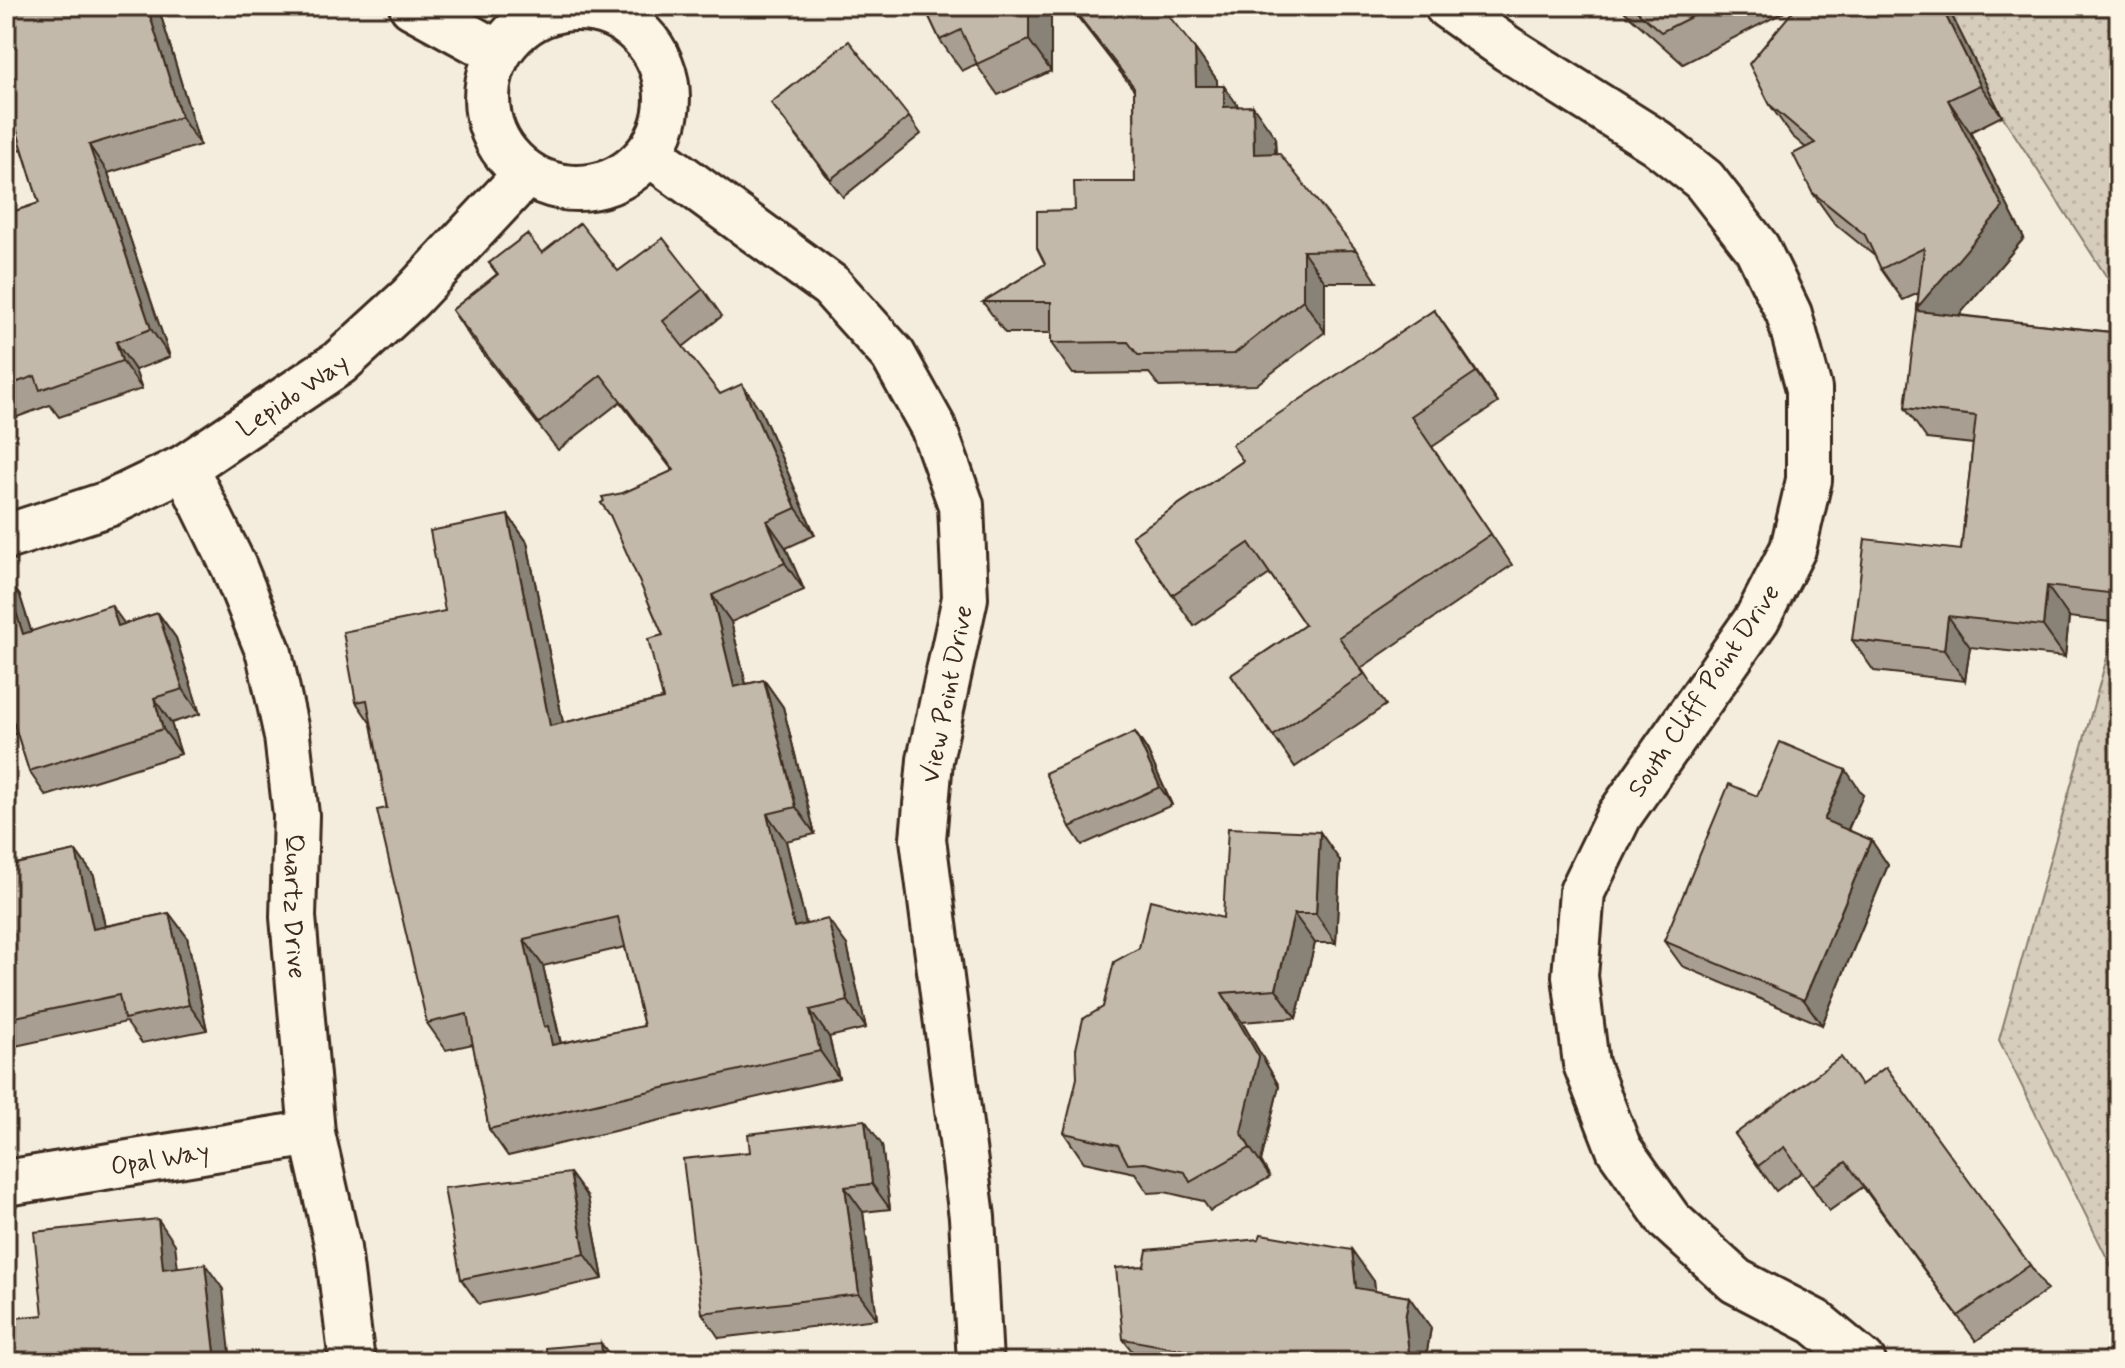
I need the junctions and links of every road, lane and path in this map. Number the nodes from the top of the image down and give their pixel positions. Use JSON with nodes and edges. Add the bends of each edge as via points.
{"nodes":[{"id":1,"x":412,"y":6,"type":"edge"},
{"id":2,"x":1447,"y":6,"type":"edge"},
{"id":3,"x":628,"y":13,"type":"edge"},
{"id":4,"x":498,"y":53,"type":"junction"},
{"id":5,"x":649,"y":153,"type":"junction"},
{"id":6,"x":526,"y":174,"type":"junction"},
{"id":7,"x":185,"y":467,"type":"junction"},
{"id":8,"x":6,"y":537,"type":"edge"},
{"id":9,"x":312,"y":1133,"type":"junction"},
{"id":10,"x":6,"y":1183,"type":"edge"},
{"id":11,"x":352,"y":1362,"type":"edge"},
{"id":12,"x":980,"y":1362,"type":"edge"},
{"id":13,"x":1863,"y":1362,"type":"edge"}],
"edges":[{"from":1,"to":4,"type":"street"},
{"from":2,"to":13,"type":"street","name":"South Cliff Point Drive","via":[[1656,142],[1704,180],[1757,248],[1789,314],[1809,389],[1809,480],[1793,549],[1757,619],[1619,816],[1582,892],[1575,976],[1586,1064],[1619,1149],[1669,1220],[1736,1281],[1815,1322]]},
{"from":3,"to":4,"type":"street","via":[[553,11],[524,24]]},
{"from":3,"to":5,"type":"street","via":[[661,63],[668,93],[664,125]]},
{"from":4,"to":6,"type":"street","via":[[487,83],[487,114],[498,144]]},
{"from":5,"to":6,"type":"street","via":[[617,180],[586,189],[555,187]]},
{"from":5,"to":12,"type":"street","name":"View Point Drive","via":[[831,286],[893,355],[933,427],[961,505],[965,598],[930,760],[923,839],[972,1217]]},
{"from":6,"to":7,"type":"street","name":"Lepido Way","via":[[410,298],[339,363]]},
{"from":7,"to":8,"type":"street","name":"Lepido Way","via":[[108,504]]},
{"from":7,"to":9,"type":"street","name":"Quartz Drive","via":[[269,653],[287,736],[296,815],[293,917]]},
{"from":9,"to":10,"type":"street","name":"Opal Way"},
{"from":9,"to":11,"type":"street","name":"Quartz Drive","via":[[338,1248]]}]}
